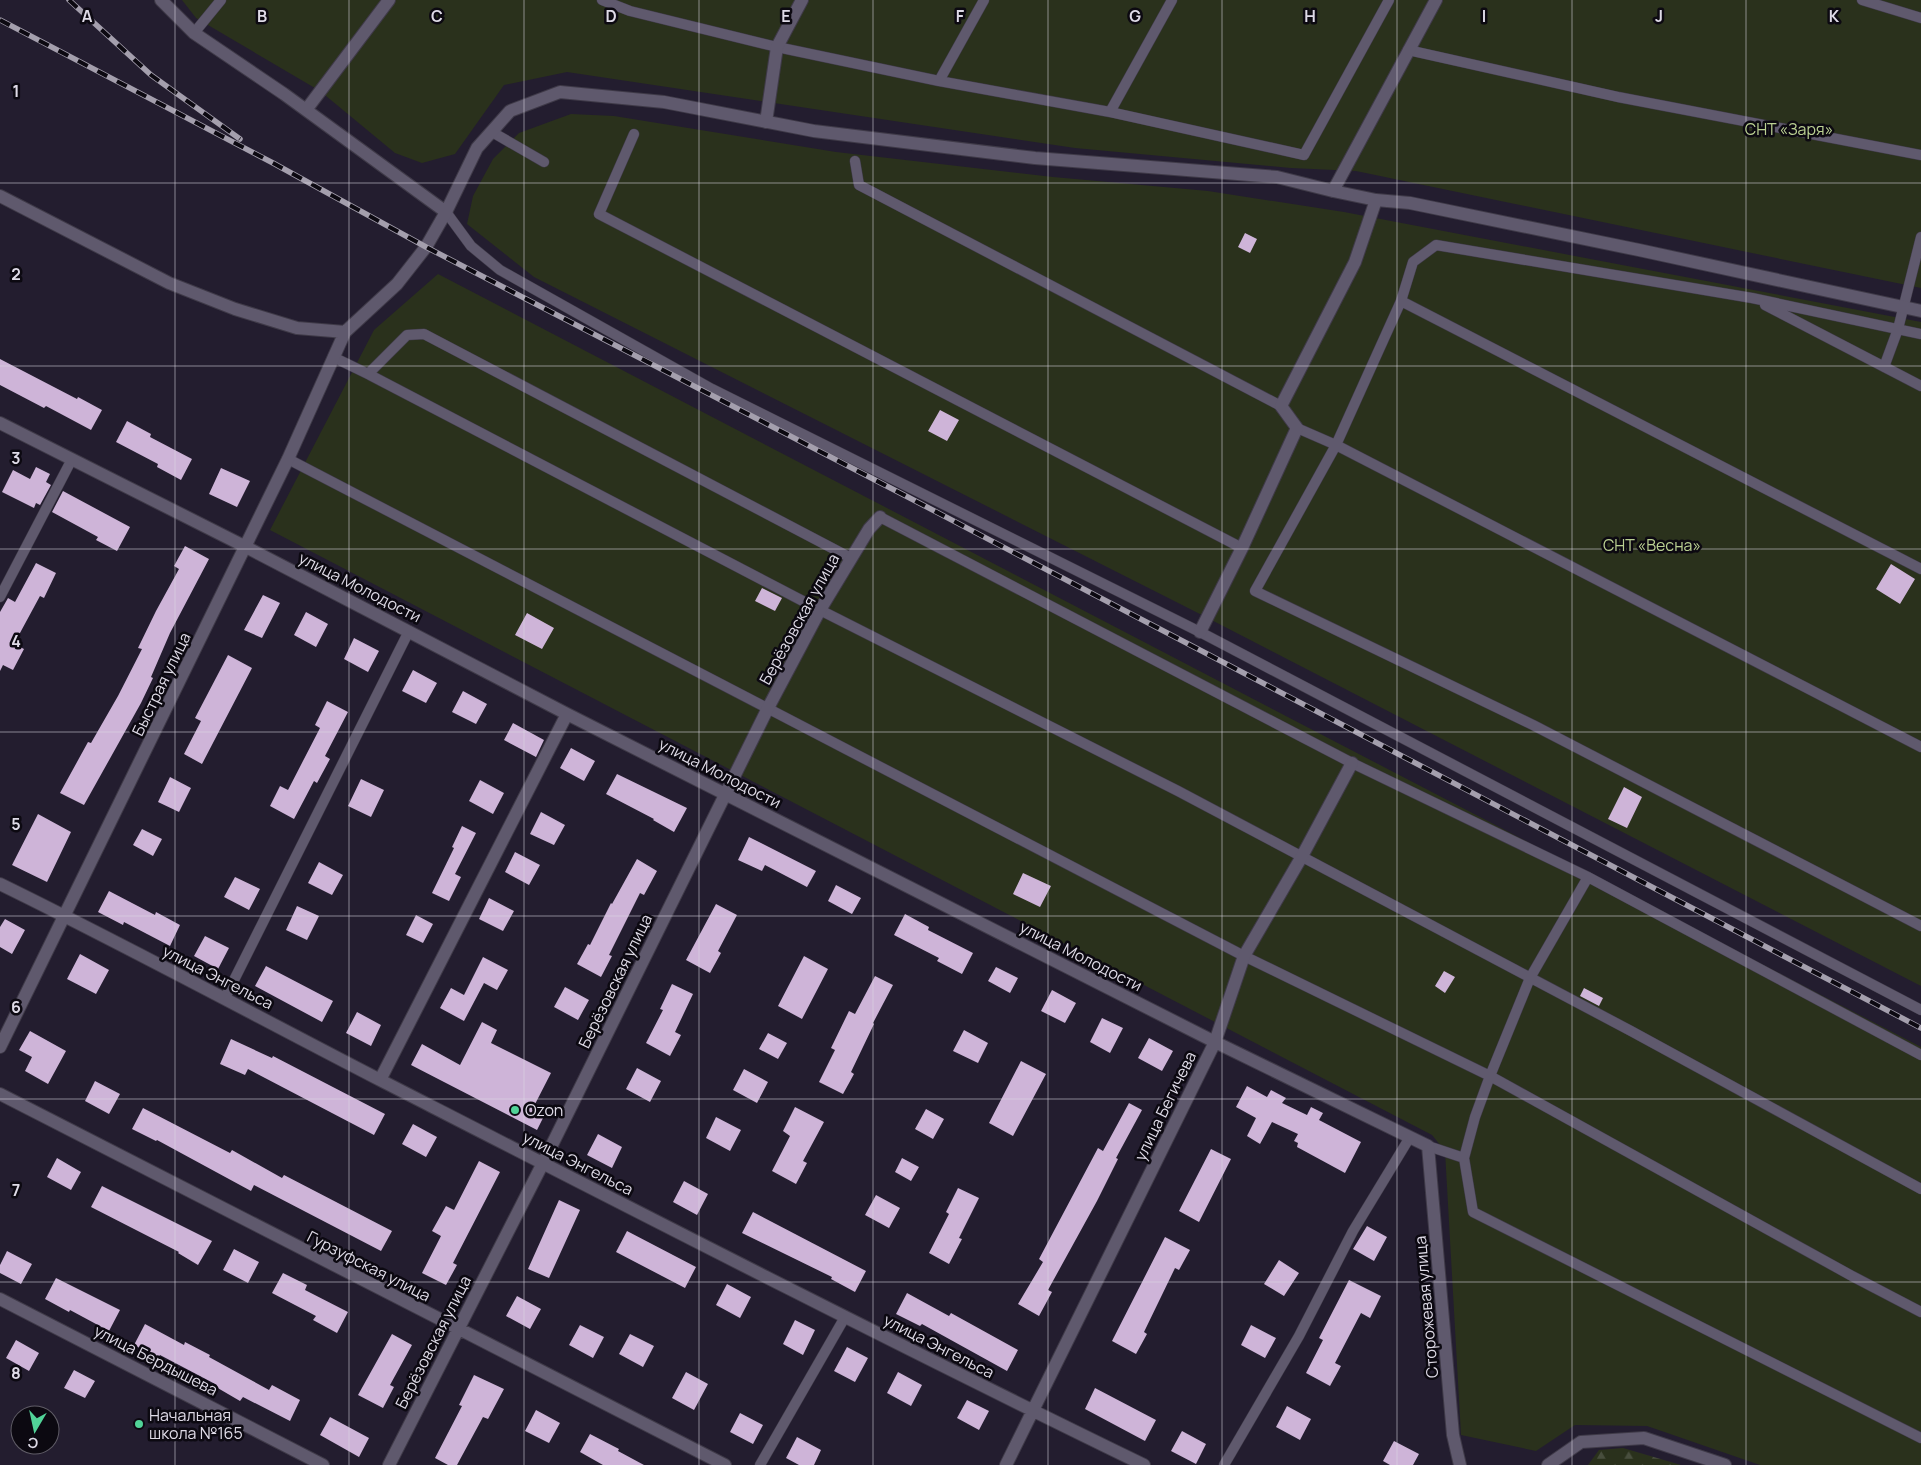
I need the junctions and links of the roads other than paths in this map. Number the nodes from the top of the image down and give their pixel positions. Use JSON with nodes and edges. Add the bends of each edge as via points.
{"nodes":[{"id":1,"x":161,"y":0,"type":"edge"},
{"id":2,"x":221,"y":0,"type":"edge"},
{"id":3,"x":389,"y":0,"type":"edge"},
{"id":4,"x":602,"y":0,"type":"edge"},
{"id":5,"x":802,"y":0,"type":"edge"},
{"id":6,"x":984,"y":0,"type":"edge"},
{"id":7,"x":1172,"y":0,"type":"edge"},
{"id":8,"x":1389,"y":0,"type":"edge"},
{"id":9,"x":1436,"y":0,"type":"edge"},
{"id":10,"x":1862,"y":0,"type":"edge"},
{"id":11,"x":1921,"y":18,"type":"edge"},
{"id":12,"x":194,"y":33,"type":"junction"},
{"id":13,"x":777,"y":47,"type":"junction"},
{"id":14,"x":1408,"y":50,"type":"junction"},
{"id":15,"x":939,"y":81,"type":"junction"},
{"id":16,"x":306,"y":110,"type":"junction"},
{"id":17,"x":1110,"y":112,"type":"junction"},
{"id":18,"x":766,"y":122,"type":"junction"},
{"id":19,"x":492,"y":132,"type":"junction"},
{"id":20,"x":634,"y":134,"type":"dead end"},
{"id":21,"x":1921,"y":155,"type":"edge"},
{"id":22,"x":855,"y":161,"type":"dead end"},
{"id":23,"x":544,"y":162,"type":"dead end"},
{"id":24,"x":1333,"y":191,"type":"junction"},
{"id":25,"x":0,"y":196,"type":"edge"},
{"id":26,"x":1376,"y":200,"type":"junction"},
{"id":27,"x":446,"y":212,"type":"junction"},
{"id":28,"x":1921,"y":237,"type":"edge"},
{"id":29,"x":1752,"y":298,"type":"junction"},
{"id":30,"x":1401,"y":301,"type":"junction"},
{"id":31,"x":1902,"y":308,"type":"junction"},
{"id":32,"x":1921,"y":311,"type":"edge"},
{"id":33,"x":1898,"y":329,"type":"junction"},
{"id":34,"x":346,"y":332,"type":"junction"},
{"id":35,"x":1921,"y":334,"type":"edge"},
{"id":36,"x":333,"y":358,"type":"junction"},
{"id":37,"x":1884,"y":367,"type":"junction"},
{"id":38,"x":368,"y":374,"type":"junction"},
{"id":39,"x":1921,"y":386,"type":"edge"},
{"id":40,"x":1281,"y":406,"type":"junction"},
{"id":41,"x":0,"y":423,"type":"edge"},
{"id":42,"x":1296,"y":428,"type":"junction"},
{"id":43,"x":1336,"y":445,"type":"junction"},
{"id":44,"x":72,"y":459,"type":"junction"},
{"id":45,"x":288,"y":459,"type":"junction"},
{"id":46,"x":880,"y":517,"type":"joint"},
{"id":47,"x":246,"y":547,"type":"junction"},
{"id":48,"x":1242,"y":548,"type":"junction"},
{"id":49,"x":851,"y":558,"type":"junction"},
{"id":50,"x":1921,"y":569,"type":"edge"},
{"id":51,"x":0,"y":597,"type":"edge"},
{"id":52,"x":820,"y":610,"type":"junction"},
{"id":53,"x":410,"y":631,"type":"junction"},
{"id":54,"x":1200,"y":632,"type":"junction"},
{"id":55,"x":768,"y":708,"type":"junction"},
{"id":56,"x":567,"y":714,"type":"junction"},
{"id":57,"x":1921,"y":746,"type":"edge"},
{"id":58,"x":1352,"y":763,"type":"junction"},
{"id":59,"x":725,"y":793,"type":"junction"},
{"id":60,"x":1301,"y":858,"type":"junction"},
{"id":61,"x":1588,"y":877,"type":"junction"},
{"id":62,"x":0,"y":884,"type":"edge"},
{"id":63,"x":66,"y":916,"type":"junction"},
{"id":64,"x":1921,"y":926,"type":"edge"},
{"id":65,"x":1244,"y":956,"type":"junction"},
{"id":66,"x":1530,"y":978,"type":"junction"},
{"id":67,"x":225,"y":998,"type":"junction"},
{"id":68,"x":1921,"y":1010,"type":"edge"},
{"id":69,"x":1215,"y":1042,"type":"junction"},
{"id":70,"x":0,"y":1047,"type":"edge"},
{"id":71,"x":1921,"y":1055,"type":"edge"},
{"id":72,"x":1490,"y":1076,"type":"junction"},
{"id":73,"x":380,"y":1080,"type":"junction"},
{"id":74,"x":0,"y":1094,"type":"edge"},
{"id":75,"x":1410,"y":1138,"type":"junction"},
{"id":76,"x":1428,"y":1146,"type":"junction"},
{"id":77,"x":1464,"y":1158,"type":"junction"},
{"id":78,"x":543,"y":1163,"type":"junction"},
{"id":79,"x":1921,"y":1189,"type":"edge"},
{"id":80,"x":0,"y":1299,"type":"edge"},
{"id":81,"x":1921,"y":1312,"type":"edge"},
{"id":82,"x":845,"y":1317,"type":"junction"},
{"id":83,"x":458,"y":1330,"type":"junction"},
{"id":84,"x":1032,"y":1410,"type":"junction"},
{"id":85,"x":1921,"y":1438,"type":"edge"},
{"id":86,"x":323,"y":1465,"type":"edge"},
{"id":87,"x":389,"y":1465,"type":"edge"},
{"id":88,"x":725,"y":1465,"type":"edge"},
{"id":89,"x":760,"y":1465,"type":"edge"},
{"id":90,"x":1006,"y":1465,"type":"edge"},
{"id":91,"x":1144,"y":1465,"type":"edge"},
{"id":92,"x":1224,"y":1465,"type":"edge"},
{"id":93,"x":1460,"y":1465,"type":"edge"},
{"id":94,"x":1548,"y":1465,"type":"edge"},
{"id":95,"x":1725,"y":1465,"type":"edge"}],
"edges":[{"from":1,"to":12,"type":"street"},
{"from":2,"to":12,"type":"lane"},
{"from":3,"to":16,"type":"street"},
{"from":4,"to":13,"type":"lane","via":[[630,11]]},
{"from":5,"to":13,"type":"street"},
{"from":6,"to":15,"type":"lane"},
{"from":7,"to":17,"type":"lane"},
{"from":8,"to":17,"type":"lane","via":[[1304,155]]},
{"from":9,"to":14,"type":"street"},
{"from":10,"to":11,"type":"lane"},
{"from":12,"to":16,"type":"street"},
{"from":13,"to":15,"type":"lane"},
{"from":13,"to":18,"type":"street"},
{"from":14,"to":21,"type":"lane","via":[[1618,97]]},
{"from":14,"to":24,"type":"street"},
{"from":15,"to":17,"type":"lane"},
{"from":16,"to":27,"type":"street"},
{"from":18,"to":19,"type":"street","via":[[664,102],[560,92],[510,111]]},
{"from":18,"to":24,"type":"street","via":[[814,131],[1036,158],[1277,177]]},
{"from":19,"to":23,"type":"lane"},
{"from":19,"to":27,"type":"street","via":[[477,148]]},
{"from":20,"to":48,"type":"lane","via":[[599,214]]},
{"from":22,"to":40,"type":"lane","via":[[859,186]]},
{"from":24,"to":26,"type":"street"},
{"from":25,"to":34,"type":"street","via":[[169,283],[235,310],[296,328]]},
{"from":26,"to":31,"type":"street","via":[[1410,203],[1630,248]]},
{"from":26,"to":40,"type":"street","via":[[1355,262]]},
{"from":27,"to":34,"type":"street","via":[[426,247],[397,284]]},
{"from":27,"to":54,"type":"lane","via":[[471,246],[500,270],[712,389]]},
{"from":28,"to":31,"type":"lane"},
{"from":29,"to":30,"type":"lane","via":[[1436,245],[1413,262]]},
{"from":29,"to":33,"type":"lane"},
{"from":29,"to":37,"type":"lane"},
{"from":30,"to":43,"type":"lane"},
{"from":30,"to":50,"type":"lane"},
{"from":31,"to":32,"type":"street"},
{"from":31,"to":33,"type":"lane"},
{"from":33,"to":35,"type":"lane"},
{"from":33,"to":37,"type":"lane"},
{"from":34,"to":36,"type":"street","name":"Быстрая улица"},
{"from":36,"to":38,"type":"lane"},
{"from":36,"to":45,"type":"street","name":"Быстрая улица"},
{"from":37,"to":39,"type":"lane"},
{"from":38,"to":49,"type":"lane","via":[[407,335],[424,334]]},
{"from":38,"to":52,"type":"lane"},
{"from":40,"to":42,"type":"street"},
{"from":41,"to":44,"type":"street","name":"улица Молодости"},
{"from":42,"to":43,"type":"lane"},
{"from":42,"to":48,"type":"street"},
{"from":43,"to":57,"type":"lane"},
{"from":43,"to":64,"type":"lane","via":[[1255,590],[1533,725]]},
{"from":44,"to":47,"type":"street","name":"улица Молодости"},
{"from":44,"to":51,"type":"lane"},
{"from":45,"to":47,"type":"street","name":"Быстрая улица"},
{"from":45,"to":55,"type":"lane"},
{"from":46,"to":49,"type":"street","name":"Берёзовская улица"},
{"from":46,"to":58,"type":"lane"},
{"from":47,"to":53,"type":"street","name":"улица Молодости"},
{"from":47,"to":63,"type":"street","name":"Быстрая улица"},
{"from":48,"to":54,"type":"street"},
{"from":49,"to":52,"type":"street","name":"Берёзовская улица"},
{"from":52,"to":55,"type":"street","name":"Берёзовская улица"},
{"from":52,"to":60,"type":"lane","via":[[1178,791]]},
{"from":53,"to":56,"type":"street","name":"улица Молодости"},
{"from":53,"to":67,"type":"lane"},
{"from":54,"to":68,"type":"lane"},
{"from":55,"to":59,"type":"street","name":"Берёзовская улица"},
{"from":55,"to":65,"type":"lane"},
{"from":56,"to":59,"type":"street","name":"улица Молодости"},
{"from":56,"to":73,"type":"street"},
{"from":58,"to":60,"type":"street","name":"улица Бегичева"},
{"from":58,"to":61,"type":"lane"},
{"from":59,"to":69,"type":"street","name":"улица Молодости"},
{"from":59,"to":78,"type":"street","name":"Берёзовская улица"},
{"from":60,"to":65,"type":"street","name":"улица Бегичева"},
{"from":60,"to":66,"type":"lane"},
{"from":61,"to":66,"type":"lane"},
{"from":61,"to":71,"type":"lane"},
{"from":62,"to":63,"type":"street","name":"улица Энгельса"},
{"from":63,"to":67,"type":"street","name":"улица Энгельса"},
{"from":63,"to":70,"type":"street","name":"Быстрая улица"},
{"from":65,"to":69,"type":"street","name":"улица Бегичева"},
{"from":65,"to":72,"type":"lane"},
{"from":66,"to":72,"type":"lane"},
{"from":66,"to":79,"type":"lane"},
{"from":67,"to":73,"type":"street","name":"улица Энгельса"},
{"from":69,"to":75,"type":"street","name":"улица Молодости"},
{"from":69,"to":84,"type":"street","name":"улица Бегичева"},
{"from":72,"to":77,"type":"lane"},
{"from":72,"to":81,"type":"lane"},
{"from":73,"to":78,"type":"street","name":"улица Энгельса"},
{"from":74,"to":83,"type":"street","name":"Гурзуфская улица"},
{"from":75,"to":76,"type":"street","name":"улица Молодости"},
{"from":75,"to":92,"type":"lane","via":[[1353,1231],[1299,1336]]},
{"from":76,"to":77,"type":"lane"},
{"from":76,"to":93,"type":"street","name":"Сторожевая улица","via":[[1453,1435]]},
{"from":77,"to":85,"type":"lane","via":[[1473,1212]]},
{"from":78,"to":82,"type":"street","name":"улица Энгельса"},
{"from":78,"to":83,"type":"street","name":"Берёзовская улица"},
{"from":80,"to":86,"type":"street","name":"улица Бердышева"},
{"from":82,"to":84,"type":"street","name":"улица Энгельса"},
{"from":82,"to":89,"type":"lane"},
{"from":83,"to":87,"type":"street","name":"Берёзовская улица"},
{"from":83,"to":88,"type":"street","name":"Гурзуфская улица"},
{"from":84,"to":90,"type":"street","name":"улица Бегичева"},
{"from":84,"to":91,"type":"street","name":"улица Энгельса"},
{"from":94,"to":95,"type":"street","via":[[1581,1442],[1644,1438]]}]}
